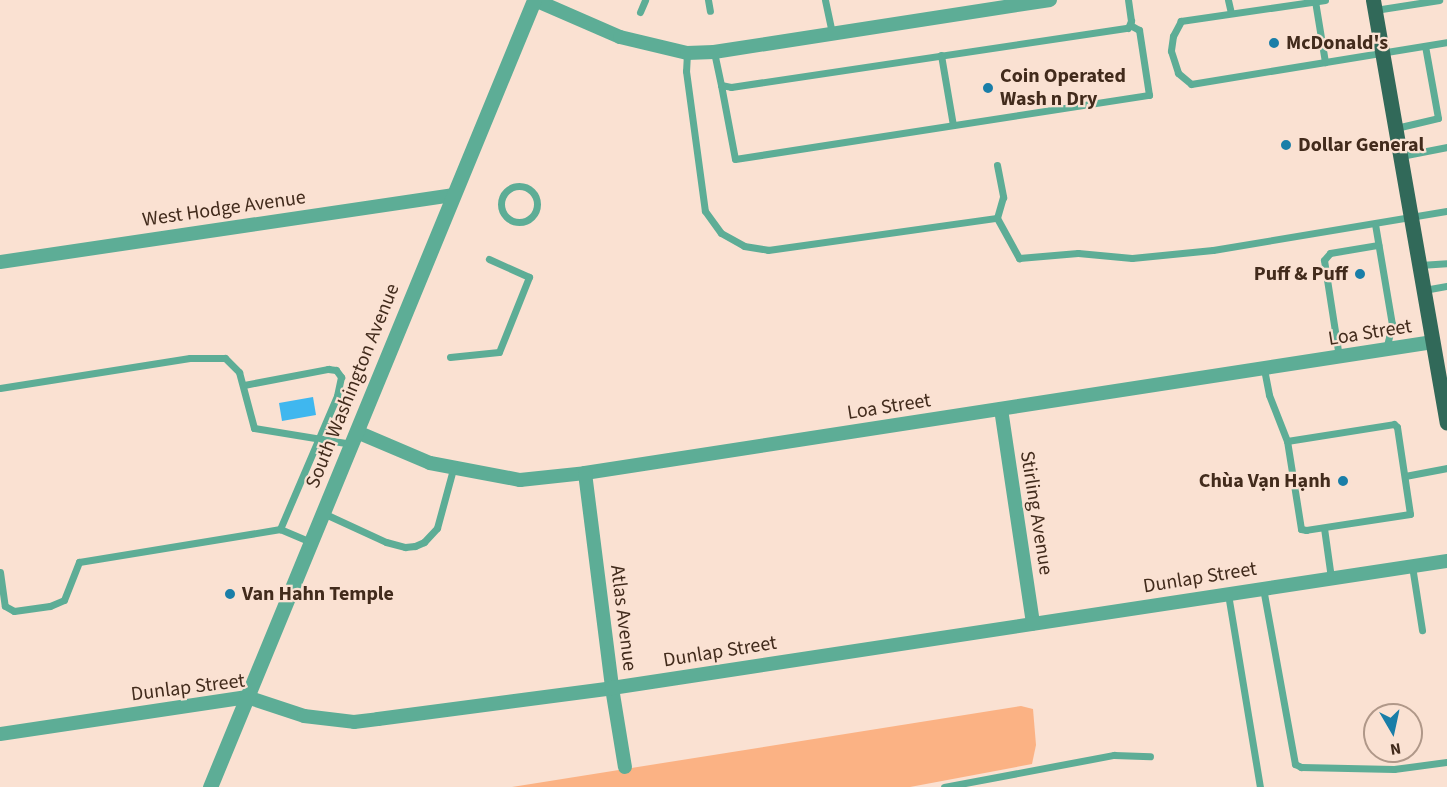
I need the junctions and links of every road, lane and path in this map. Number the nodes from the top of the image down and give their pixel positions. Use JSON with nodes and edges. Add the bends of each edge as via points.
{"nodes":[{"id":1,"x":535,"y":0,"type":"edge"},
{"id":2,"x":645,"y":0,"type":"edge"},
{"id":3,"x":708,"y":0,"type":"edge"},
{"id":4,"x":825,"y":0,"type":"edge"},
{"id":5,"x":1050,"y":0,"type":"edge"},
{"id":6,"x":1128,"y":0,"type":"edge"},
{"id":7,"x":1228,"y":0,"type":"edge"},
{"id":8,"x":1325,"y":0,"type":"edge"},
{"id":9,"x":1439,"y":0,"type":"edge"},
{"id":10,"x":1315,"y":1,"type":"edge"},
{"id":11,"x":1374,"y":5,"type":"edge"},
{"id":12,"x":710,"y":11,"type":"dead end"},
{"id":13,"x":640,"y":12,"type":"dead end"},
{"id":14,"x":1231,"y":13,"type":"junction"},
{"id":15,"x":1130,"y":25,"type":"junction"},
{"id":16,"x":832,"y":34,"type":"junction"},
{"id":17,"x":1447,"y":42,"type":"edge"},
{"id":18,"x":1425,"y":46,"type":"junction"},
{"id":19,"x":714,"y":52,"type":"junction"},
{"id":20,"x":687,"y":53,"type":"junction"},
{"id":21,"x":1383,"y":53,"type":"junction"},
{"id":22,"x":941,"y":55,"type":"junction"},
{"id":23,"x":1325,"y":62,"type":"junction"},
{"id":24,"x":721,"y":85,"type":"junction"},
{"id":25,"x":953,"y":125,"type":"junction"},
{"id":26,"x":1396,"y":128,"type":"junction"},
{"id":27,"x":1447,"y":147,"type":"edge"},
{"id":28,"x":1401,"y":156,"type":"junction"},
{"id":29,"x":997,"y":165,"type":"dead end"},
{"id":30,"x":512,"y":188,"type":"joint"},
{"id":31,"x":454,"y":195,"type":"junction"},
{"id":32,"x":1447,"y":211,"type":"edge"},
{"id":33,"x":997,"y":218,"type":"junction"},
{"id":34,"x":1412,"y":218,"type":"junction"},
{"id":35,"x":1375,"y":224,"type":"junction"},
{"id":36,"x":1378,"y":246,"type":"junction"},
{"id":37,"x":489,"y":259,"type":"dead end"},
{"id":38,"x":0,"y":262,"type":"edge"},
{"id":39,"x":1447,"y":262,"type":"edge"},
{"id":40,"x":1420,"y":265,"type":"junction"},
{"id":41,"x":1447,"y":286,"type":"edge"},
{"id":42,"x":1424,"y":290,"type":"junction"},
{"id":43,"x":1433,"y":342,"type":"junction"},
{"id":44,"x":1386,"y":350,"type":"junction"},
{"id":45,"x":450,"y":357,"type":"dead end"},
{"id":46,"x":1339,"y":357,"type":"junction"},
{"id":47,"x":1264,"y":369,"type":"junction"},
{"id":48,"x":244,"y":385,"type":"junction"},
{"id":49,"x":0,"y":388,"type":"edge"},
{"id":50,"x":1446,"y":407,"type":"edge"},
{"id":51,"x":1001,"y":409,"type":"junction"},
{"id":52,"x":1447,"y":423,"type":"edge"},
{"id":53,"x":317,"y":438,"type":"junction"},
{"id":54,"x":355,"y":438,"type":"junction"},
{"id":55,"x":1287,"y":441,"type":"junction"},
{"id":56,"x":1447,"y":468,"type":"edge"},
{"id":57,"x":453,"y":469,"type":"junction"},
{"id":58,"x":585,"y":473,"type":"junction"},
{"id":59,"x":1405,"y":476,"type":"junction"},
{"id":60,"x":323,"y":513,"type":"junction"},
{"id":61,"x":1324,"y":528,"type":"junction"},
{"id":62,"x":280,"y":529,"type":"junction"},
{"id":63,"x":311,"y":542,"type":"junction"},
{"id":64,"x":1447,"y":561,"type":"edge"},
{"id":65,"x":1412,"y":566,"type":"junction"},
{"id":66,"x":0,"y":572,"type":"edge"},
{"id":67,"x":1331,"y":578,"type":"junction"},
{"id":68,"x":1263,"y":588,"type":"junction"},
{"id":69,"x":1228,"y":593,"type":"junction"},
{"id":70,"x":1034,"y":624,"type":"junction"},
{"id":71,"x":1422,"y":630,"type":"dead end"},
{"id":72,"x":612,"y":688,"type":"junction"},
{"id":73,"x":247,"y":697,"type":"junction"},
{"id":74,"x":0,"y":734,"type":"edge"},
{"id":75,"x":1150,"y":756,"type":"dead end"},
{"id":76,"x":1447,"y":762,"type":"edge"},
{"id":77,"x":625,"y":767,"type":"dead end"},
{"id":78,"x":210,"y":787,"type":"edge"},
{"id":79,"x":944,"y":787,"type":"edge"},
{"id":80,"x":1260,"y":787,"type":"edge"}],
"edges":[{"from":1,"to":20,"type":"street","via":[[620,37]]},
{"from":1,"to":31,"type":"street","name":"South Washington Avenue"},
{"from":2,"to":13,"type":"lane"},
{"from":3,"to":12,"type":"lane"},
{"from":4,"to":16,"type":"lane"},
{"from":5,"to":16,"type":"street"},
{"from":6,"to":15,"type":"lane"},
{"from":7,"to":14,"type":"lane"},
{"from":8,"to":10,"type":"lane"},
{"from":9,"to":11,"type":"lane"},
{"from":10,"to":14,"type":"lane"},
{"from":10,"to":23,"type":"lane"},
{"from":11,"to":21,"type":"main road"},
{"from":14,"to":23,"type":"lane","via":[[1181,21],[1171,51],[1178,73],[1191,84]]},
{"from":15,"to":22,"type":"lane"},
{"from":15,"to":25,"type":"lane","via":[[1139,30],[1149,95]]},
{"from":16,"to":19,"type":"street"},
{"from":17,"to":18,"type":"lane"},
{"from":18,"to":21,"type":"lane"},
{"from":18,"to":26,"type":"lane","via":[[1438,118]]},
{"from":19,"to":20,"type":"street"},
{"from":19,"to":24,"type":"lane"},
{"from":20,"to":33,"type":"lane","via":[[686,71],[705,211],[721,233],[744,246],[768,250]]},
{"from":21,"to":23,"type":"lane"},
{"from":21,"to":26,"type":"main road"},
{"from":22,"to":24,"type":"lane","via":[[731,87]]},
{"from":22,"to":25,"type":"lane"},
{"from":24,"to":25,"type":"lane","via":[[735,159]]},
{"from":26,"to":28,"type":"main road"},
{"from":27,"to":28,"type":"lane"},
{"from":28,"to":34,"type":"main road"},
{"from":29,"to":33,"type":"lane","via":[[1003,197]]},
{"from":30,"to":30,"type":"lane","via":[[503,196],[502,208],[506,218],[525,222],[534,215],[537,198],[529,189]]},
{"from":31,"to":38,"type":"street","name":"West Hodge Avenue"},
{"from":31,"to":54,"type":"street","name":"South Washington Avenue"},
{"from":32,"to":34,"type":"lane"},
{"from":33,"to":35,"type":"lane","via":[[1019,258],[1078,253],[1132,258],[1213,250]]},
{"from":34,"to":35,"type":"lane"},
{"from":34,"to":40,"type":"main road"},
{"from":35,"to":36,"type":"lane"},
{"from":36,"to":44,"type":"lane","via":[[1392,324]]},
{"from":36,"to":46,"type":"lane","via":[[1330,253],[1324,260]]},
{"from":37,"to":45,"type":"lane","via":[[529,278],[499,352]]},
{"from":39,"to":40,"type":"lane"},
{"from":40,"to":42,"type":"main road"},
{"from":41,"to":42,"type":"lane"},
{"from":42,"to":43,"type":"main road"},
{"from":43,"to":44,"type":"street","name":"Loa Street"},
{"from":43,"to":50,"type":"main road"},
{"from":44,"to":46,"type":"street","name":"Loa Street"},
{"from":46,"to":47,"type":"street","name":"Loa Street"},
{"from":47,"to":51,"type":"street","name":"Loa Street"},
{"from":47,"to":55,"type":"lane","via":[[1269,395]]},
{"from":48,"to":49,"type":"lane","via":[[239,372],[225,358],[190,358]]},
{"from":48,"to":53,"type":"lane","via":[[254,428]]},
{"from":48,"to":53,"type":"lane","via":[[336,370],[341,385]]},
{"from":50,"to":52,"type":"main road"},
{"from":51,"to":58,"type":"street","name":"Loa Street"},
{"from":51,"to":70,"type":"street","name":"Stirling Avenue"},
{"from":53,"to":54,"type":"lane"},
{"from":53,"to":62,"type":"lane"},
{"from":54,"to":57,"type":"street","name":"Loa Street"},
{"from":54,"to":60,"type":"street","name":"South Washington Avenue"},
{"from":55,"to":59,"type":"lane","via":[[1394,424]]},
{"from":55,"to":61,"type":"lane","via":[[1299,524],[1306,530]]},
{"from":56,"to":59,"type":"lane"},
{"from":57,"to":58,"type":"street","name":"Loa Street","via":[[520,480]]},
{"from":57,"to":60,"type":"lane","via":[[437,528],[415,546],[386,542]]},
{"from":58,"to":72,"type":"street","name":"Atlas Avenue"},
{"from":59,"to":61,"type":"lane","via":[[1411,510],[1407,516]]},
{"from":60,"to":63,"type":"street","name":"South Washington Avenue"},
{"from":61,"to":67,"type":"lane"},
{"from":62,"to":63,"type":"lane"},
{"from":62,"to":66,"type":"lane","via":[[79,562],[64,600],[50,606],[14,611],[5,606]]},
{"from":63,"to":73,"type":"street","name":"South Washington Avenue"},
{"from":64,"to":65,"type":"street","name":"Dunlap Street"},
{"from":65,"to":67,"type":"street","name":"Dunlap Street"},
{"from":65,"to":71,"type":"lane"},
{"from":67,"to":68,"type":"street","name":"Dunlap Street"},
{"from":68,"to":69,"type":"street","name":"Dunlap Street"},
{"from":68,"to":76,"type":"lane","via":[[1295,764],[1313,768],[1394,769]]},
{"from":69,"to":70,"type":"street","name":"Dunlap Street"},
{"from":69,"to":80,"type":"lane"},
{"from":70,"to":72,"type":"street","name":"Dunlap Street"},
{"from":72,"to":73,"type":"street","name":"Dunlap Street","via":[[354,722],[304,716]]},
{"from":72,"to":77,"type":"street","name":"Atlas Avenue"},
{"from":73,"to":74,"type":"street","name":"Dunlap Street"},
{"from":73,"to":78,"type":"street","name":"South Washington Avenue"},
{"from":75,"to":79,"type":"lane","via":[[1114,755]]}]}
